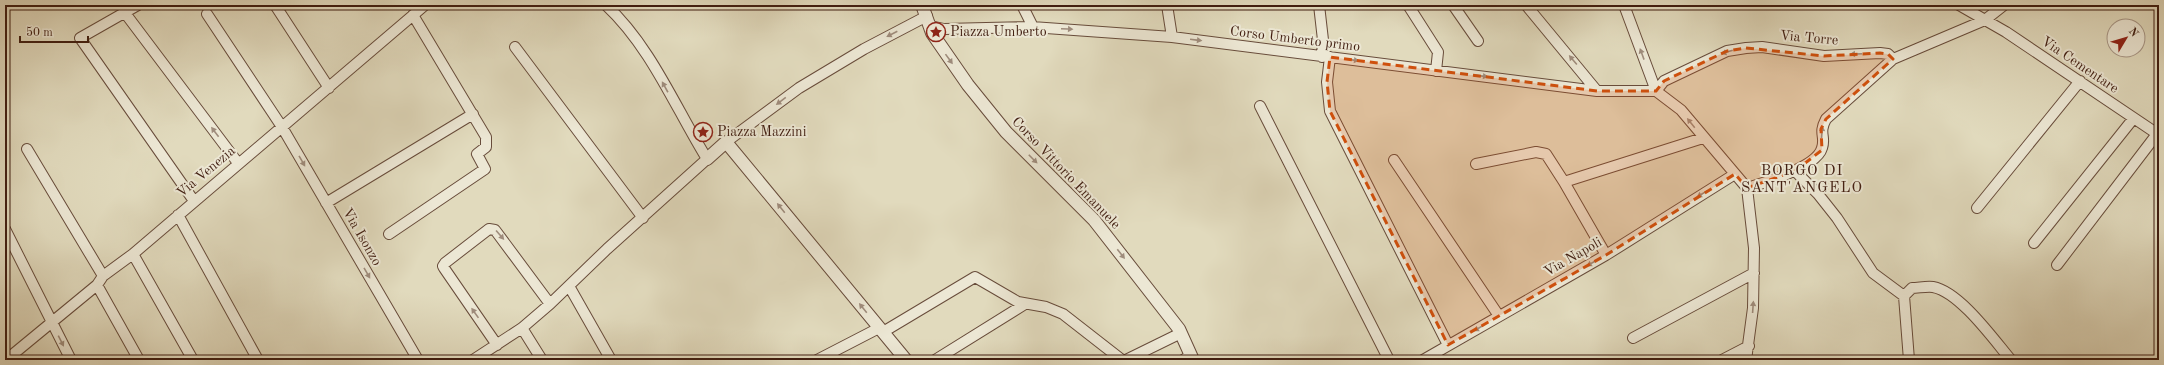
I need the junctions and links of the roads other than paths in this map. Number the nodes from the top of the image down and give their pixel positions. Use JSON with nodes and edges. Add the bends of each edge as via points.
{"nodes":[{"id":1,"x":138,"y":5,"type":"edge"},
{"id":2,"x":274,"y":5,"type":"edge"},
{"id":3,"x":425,"y":5,"type":"edge"},
{"id":4,"x":606,"y":5,"type":"edge"},
{"id":5,"x":1022,"y":5,"type":"edge"},
{"id":6,"x":1167,"y":5,"type":"edge"},
{"id":7,"x":1319,"y":5,"type":"edge"},
{"id":8,"x":1408,"y":5,"type":"edge"},
{"id":9,"x":1453,"y":5,"type":"edge"},
{"id":10,"x":1526,"y":5,"type":"edge"},
{"id":11,"x":1624,"y":5,"type":"edge"},
{"id":12,"x":1959,"y":5,"type":"edge"},
{"id":13,"x":2004,"y":5,"type":"edge"},
{"id":14,"x":125,"y":13,"type":"junction"},
{"id":15,"x":207,"y":14,"type":"dead end"},
{"id":16,"x":413,"y":15,"type":"junction"},
{"id":17,"x":927,"y":16,"type":"edge"},
{"id":18,"x":1985,"y":20,"type":"junction"},
{"id":19,"x":1033,"y":27,"type":"junction"},
{"id":20,"x":1172,"y":37,"type":"junction"},
{"id":21,"x":1478,"y":41,"type":"dead end"},
{"id":22,"x":515,"y":47,"type":"dead end"},
{"id":23,"x":1326,"y":57,"type":"junction"},
{"id":24,"x":1893,"y":59,"type":"junction"},
{"id":25,"x":1436,"y":71,"type":"junction"},
{"id":26,"x":2080,"y":81,"type":"junction"},
{"id":27,"x":329,"y":88,"type":"junction"},
{"id":28,"x":1597,"y":90,"type":"junction"},
{"id":29,"x":1656,"y":91,"type":"junction"},
{"id":30,"x":1260,"y":106,"type":"dead end"},
{"id":31,"x":473,"y":114,"type":"junction"},
{"id":32,"x":2133,"y":119,"type":"junction"},
{"id":33,"x":282,"y":127,"type":"junction"},
{"id":34,"x":2158,"y":134,"type":"edge"},
{"id":35,"x":1703,"y":138,"type":"junction"},
{"id":36,"x":726,"y":142,"type":"junction"},
{"id":37,"x":27,"y":149,"type":"dead end"},
{"id":38,"x":707,"y":159,"type":"junction"},
{"id":39,"x":1394,"y":160,"type":"dead end"},
{"id":40,"x":238,"y":163,"type":"junction"},
{"id":41,"x":1476,"y":164,"type":"dead end"},
{"id":42,"x":1795,"y":171,"type":"junction"},
{"id":43,"x":1735,"y":174,"type":"junction"},
{"id":44,"x":1564,"y":182,"type":"junction"},
{"id":45,"x":1747,"y":188,"type":"junction"},
{"id":46,"x":194,"y":201,"type":"junction"},
{"id":47,"x":326,"y":203,"type":"junction"},
{"id":48,"x":1977,"y":208,"type":"dead end"},
{"id":49,"x":178,"y":215,"type":"junction"},
{"id":50,"x":643,"y":218,"type":"junction"},
{"id":51,"x":5,"y":229,"type":"edge"},
{"id":52,"x":389,"y":234,"type":"dead end"},
{"id":53,"x":2034,"y":243,"type":"dead end"},
{"id":54,"x":133,"y":254,"type":"junction"},
{"id":55,"x":1606,"y":255,"type":"junction"},
{"id":56,"x":2057,"y":265,"type":"dead end"},
{"id":57,"x":1754,"y":273,"type":"junction"},
{"id":58,"x":103,"y":276,"type":"junction"},
{"id":59,"x":96,"y":285,"type":"junction"},
{"id":60,"x":569,"y":286,"type":"junction"},
{"id":61,"x":1904,"y":296,"type":"junction"},
{"id":62,"x":550,"y":304,"type":"junction"},
{"id":63,"x":1025,"y":304,"type":"junction"},
{"id":64,"x":1499,"y":316,"type":"junction"},
{"id":65,"x":52,"y":322,"type":"junction"},
{"id":66,"x":522,"y":328,"type":"junction"},
{"id":67,"x":881,"y":330,"type":"junction"},
{"id":68,"x":1182,"y":333,"type":"junction"},
{"id":69,"x":1633,"y":338,"type":"dead end"},
{"id":70,"x":497,"y":345,"type":"junction"},
{"id":71,"x":1448,"y":345,"type":"junction"},
{"id":72,"x":1749,"y":346,"type":"junction"},
{"id":73,"x":1189,"y":358,"type":"edge"},
{"id":74,"x":6,"y":360,"type":"edge"},
{"id":75,"x":72,"y":360,"type":"edge"},
{"id":76,"x":139,"y":360,"type":"edge"},
{"id":77,"x":193,"y":360,"type":"edge"},
{"id":78,"x":258,"y":360,"type":"edge"},
{"id":79,"x":418,"y":360,"type":"edge"},
{"id":80,"x":473,"y":360,"type":"edge"},
{"id":81,"x":542,"y":360,"type":"edge"},
{"id":82,"x":611,"y":360,"type":"edge"},
{"id":83,"x":817,"y":360,"type":"edge"},
{"id":84,"x":906,"y":360,"type":"edge"},
{"id":85,"x":935,"y":360,"type":"edge"},
{"id":86,"x":1122,"y":360,"type":"edge"},
{"id":87,"x":1126,"y":360,"type":"edge"},
{"id":88,"x":1389,"y":360,"type":"edge"},
{"id":89,"x":1423,"y":360,"type":"edge"},
{"id":90,"x":1722,"y":360,"type":"edge"},
{"id":91,"x":1746,"y":360,"type":"edge"},
{"id":92,"x":1909,"y":360,"type":"edge"},
{"id":93,"x":2011,"y":360,"type":"edge"}],
"edges":[{"from":1,"to":14,"type":"street"},
{"from":2,"to":27,"type":"street"},
{"from":3,"to":16,"type":"street","name":"Via Venezia"},
{"from":38,"to":4,"type":"street","one_way":true,"via":[[648,55],[620,18]]},
{"from":5,"to":19,"type":"street"},
{"from":6,"to":20,"type":"street"},
{"from":7,"to":23,"type":"street"},
{"from":8,"to":25,"type":"street","via":[[1438,52]]},
{"from":9,"to":21,"type":"street"},
{"from":28,"to":10,"type":"street","one_way":true},
{"from":29,"to":11,"type":"street","one_way":true},
{"from":12,"to":18,"type":"street","name":"Via Cementare"},
{"from":13,"to":18,"type":"street"},
{"from":40,"to":14,"type":"street","one_way":true},
{"from":14,"to":46,"type":"street","via":[[80,38]]},
{"from":15,"to":33,"type":"street","name":"Via Isonzo"},
{"from":16,"to":27,"type":"street","name":"Via Venezia"},
{"from":16,"to":31,"type":"street"},
{"from":17,"to":19,"type":"street","name":"Corso Umberto primo","via":[[944,29]]},
{"from":17,"to":36,"type":"street","one_way":true,"via":[[798,88]]},
{"from":17,"to":68,"type":"street","name":"Corso Vittorio Emanuele","one_way":true,"via":[[932,33],[943,51],[990,113],[1094,220]]},
{"from":18,"to":24,"type":"street"},
{"from":18,"to":26,"type":"street","name":"Via Cementare"},
{"from":19,"to":20,"type":"street","name":"Corso Umberto primo","one_way":true},
{"from":20,"to":23,"type":"street","name":"Corso Umberto primo","one_way":true},
{"from":22,"to":50,"type":"street"},
{"from":23,"to":25,"type":"street","name":"Corso Umberto primo","one_way":true},
{"from":23,"to":71,"type":"street","via":[[1330,111]]},
{"from":24,"to":29,"type":"street","name":"Via Torre","one_way":true,"via":[[1884,53],[1824,56],[1762,47],[1746,48],[1727,51],[1664,81]]},
{"from":42,"to":24,"type":"street","one_way":true,"via":[[1822,150],[1821,129],[1826,119]]},
{"from":25,"to":28,"type":"street","name":"Corso Umberto primo","one_way":true},
{"from":26,"to":32,"type":"street","name":"Via Cementare"},
{"from":26,"to":48,"type":"street"},
{"from":27,"to":33,"type":"street","name":"Via Venezia"},
{"from":28,"to":29,"type":"street","name":"Corso Umberto primo"},
{"from":35,"to":29,"type":"street","one_way":true,"via":[[1680,110]]},
{"from":30,"to":88,"type":"street"},
{"from":31,"to":47,"type":"street"},
{"from":31,"to":52,"type":"street","via":[[486,137],[486,147],[477,154],[485,169]]},
{"from":32,"to":34,"type":"street","name":"Via Cementare"},
{"from":32,"to":53,"type":"street"},
{"from":33,"to":40,"type":"street","name":"Via Venezia"},
{"from":33,"to":47,"type":"street","name":"Via Isonzo","one_way":true},
{"from":34,"to":56,"type":"street"},
{"from":35,"to":43,"type":"street"},
{"from":35,"to":44,"type":"street"},
{"from":36,"to":38,"type":"street"},
{"from":67,"to":36,"type":"street","one_way":true},
{"from":37,"to":58,"type":"street"},
{"from":38,"to":50,"type":"street"},
{"from":39,"to":64,"type":"street"},
{"from":40,"to":46,"type":"street","name":"Via Venezia"},
{"from":41,"to":44,"type":"street","via":[[1536,152],[1546,154]]},
{"from":42,"to":45,"type":"street"},
{"from":42,"to":61,"type":"street","via":[[1837,218],[1874,273]]},
{"from":43,"to":45,"type":"street"},
{"from":43,"to":55,"type":"street","name":"Via Napoli","one_way":true},
{"from":44,"to":55,"type":"street"},
{"from":45,"to":57,"type":"street","via":[[1752,221]]},
{"from":46,"to":49,"type":"street","name":"Via Venezia"},
{"from":47,"to":79,"type":"street","name":"Via Isonzo","one_way":true},
{"from":49,"to":54,"type":"street","name":"Via Venezia"},
{"from":49,"to":78,"type":"street"},
{"from":50,"to":60,"type":"street"},
{"from":51,"to":65,"type":"street"},
{"from":54,"to":58,"type":"street","name":"Via Venezia"},
{"from":54,"to":77,"type":"street"},
{"from":55,"to":64,"type":"street","name":"Via Napoli","one_way":true},
{"from":57,"to":69,"type":"street"},
{"from":72,"to":57,"type":"street","one_way":true},
{"from":58,"to":59,"type":"street","name":"Via Venezia"},
{"from":59,"to":65,"type":"street","name":"Via Venezia"},
{"from":59,"to":76,"type":"street"},
{"from":60,"to":62,"type":"street"},
{"from":60,"to":82,"type":"street"},
{"from":61,"to":92,"type":"street"},
{"from":61,"to":93,"type":"street","via":[[1912,288],[1933,287],[1945,292],[1965,306]]},
{"from":62,"to":66,"type":"street"},
{"from":70,"to":62,"type":"street","one_way":true,"via":[[444,268],[445,262],[489,229],[495,230]]},
{"from":63,"to":67,"type":"street","via":[[1007,297],[976,277]]},
{"from":63,"to":85,"type":"street"},
{"from":63,"to":86,"type":"street","via":[[1046,306],[1063,314]]},
{"from":64,"to":71,"type":"street","name":"Via Napoli","one_way":true},
{"from":65,"to":74,"type":"street","name":"Via Venezia"},
{"from":65,"to":75,"type":"street","one_way":true},
{"from":66,"to":70,"type":"street"},
{"from":66,"to":81,"type":"street"},
{"from":67,"to":83,"type":"street"},
{"from":67,"to":84,"type":"street"},
{"from":68,"to":73,"type":"street","name":"Corso Vittorio Emanuele"},
{"from":68,"to":87,"type":"street"},
{"from":70,"to":80,"type":"street"},
{"from":71,"to":89,"type":"street","name":"Via Napoli"},
{"from":72,"to":90,"type":"street"},
{"from":72,"to":91,"type":"street"}]}
